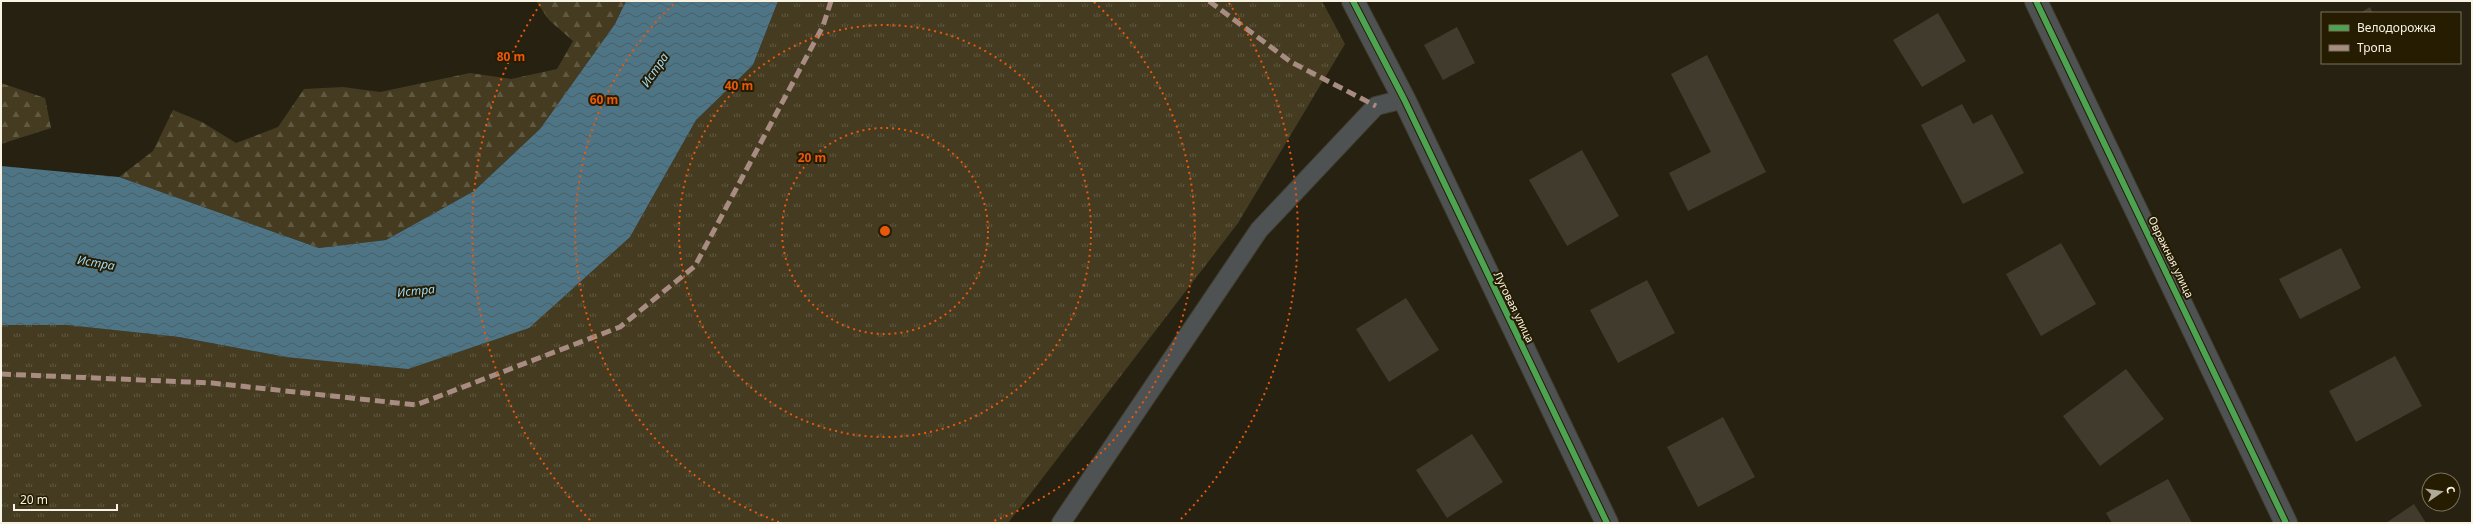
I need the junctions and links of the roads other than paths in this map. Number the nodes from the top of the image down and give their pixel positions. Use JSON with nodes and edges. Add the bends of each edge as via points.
{"nodes":[{"id":1,"x":1353,"y":1,"type":"edge"},
{"id":2,"x":2036,"y":1,"type":"edge"},
{"id":3,"x":1404,"y":99,"type":"junction"},
{"id":4,"x":1061,"y":523,"type":"edge"},
{"id":5,"x":1607,"y":523,"type":"edge"},
{"id":6,"x":2286,"y":523,"type":"edge"}],
"edges":[{"from":1,"to":3,"type":"street"},
{"from":2,"to":6,"type":"street","name":"Овражная улица"},
{"from":3,"to":4,"type":"lane","via":[[1376,106],[1259,230]]},
{"from":3,"to":5,"type":"street","name":"Луговая улица"}]}
